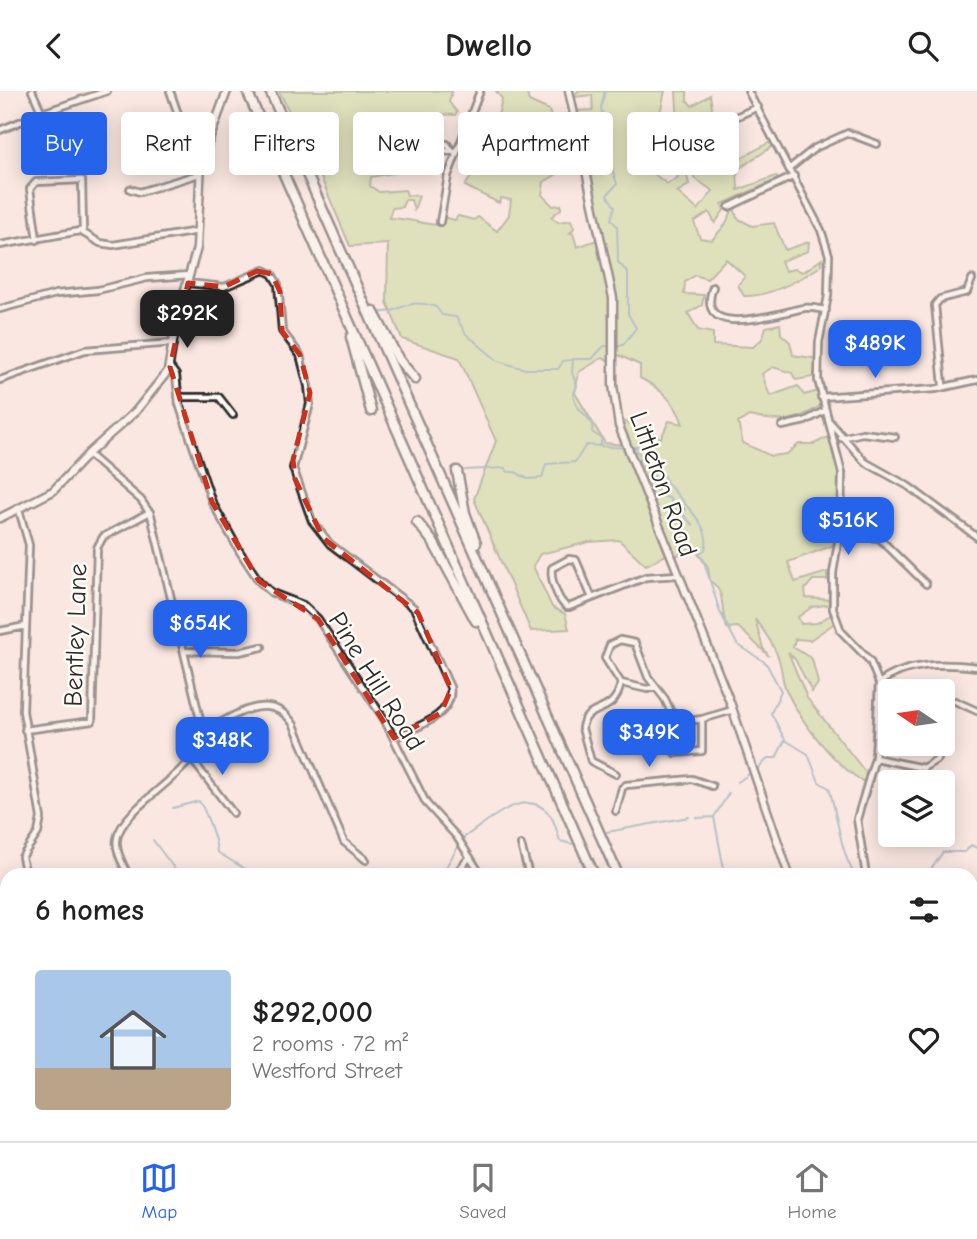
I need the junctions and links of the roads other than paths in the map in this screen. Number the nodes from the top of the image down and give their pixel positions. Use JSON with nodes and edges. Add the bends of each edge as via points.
{"nodes":[{"id":1,"x":32,"y":91,"type":"edge"},
{"id":2,"x":107,"y":91,"type":"edge"},
{"id":3,"x":170,"y":91,"type":"edge"},
{"id":4,"x":227,"y":91,"type":"edge"},
{"id":5,"x":247,"y":91,"type":"edge"},
{"id":6,"x":270,"y":91,"type":"edge"},
{"id":7,"x":480,"y":91,"type":"edge"},
{"id":8,"x":569,"y":91,"type":"edge"},
{"id":9,"x":748,"y":91,"type":"edge"},
{"id":10,"x":758,"y":107,"type":"junction"},
{"id":11,"x":42,"y":112,"type":"edge"},
{"id":12,"x":45,"y":112,"type":"edge"},
{"id":13,"x":177,"y":112,"type":"edge"},
{"id":14,"x":739,"y":114,"type":"edge"},
{"id":15,"x":21,"y":122,"type":"edge"},
{"id":16,"x":215,"y":124,"type":"edge"},
{"id":17,"x":0,"y":130,"type":"edge"},
{"id":18,"x":877,"y":144,"type":"dead end"},
{"id":19,"x":790,"y":168,"type":"junction"},
{"id":20,"x":196,"y":175,"type":"edge"},
{"id":21,"x":199,"y":175,"type":"edge"},
{"id":22,"x":794,"y":176,"type":"junction"},
{"id":23,"x":130,"y":189,"type":"dead end"},
{"id":24,"x":729,"y":207,"type":"dead end"},
{"id":25,"x":440,"y":222,"type":"dead end"},
{"id":26,"x":198,"y":231,"type":"junction"},
{"id":27,"x":83,"y":232,"type":"junction"},
{"id":28,"x":37,"y":240,"type":"junction"},
{"id":29,"x":0,"y":245,"type":"edge"},
{"id":30,"x":344,"y":255,"type":"junction"},
{"id":31,"x":191,"y":275,"type":"junction"},
{"id":32,"x":972,"y":279,"type":"dead end"},
{"id":33,"x":188,"y":283,"type":"junction"},
{"id":34,"x":713,"y":287,"type":"dead end"},
{"id":35,"x":339,"y":297,"type":"junction"},
{"id":36,"x":0,"y":309,"type":"edge"},
{"id":37,"x":826,"y":310,"type":"junction"},
{"id":38,"x":174,"y":343,"type":"junction"},
{"id":39,"x":170,"y":367,"type":"junction"},
{"id":40,"x":415,"y":379,"type":"dead end"},
{"id":41,"x":0,"y":380,"type":"edge"},
{"id":42,"x":977,"y":380,"type":"edge"},
{"id":43,"x":943,"y":385,"type":"junction"},
{"id":44,"x":178,"y":397,"type":"junction"},
{"id":45,"x":821,"y":397,"type":"junction"},
{"id":46,"x":826,"y":410,"type":"junction"},
{"id":47,"x":371,"y":411,"type":"dead end"},
{"id":48,"x":233,"y":415,"type":"dead end"},
{"id":49,"x":830,"y":421,"type":"junction"},
{"id":50,"x":782,"y":426,"type":"dead end"},
{"id":51,"x":895,"y":437,"type":"dead end"},
{"id":52,"x":841,"y":438,"type":"junction"},
{"id":53,"x":88,"y":454,"type":"junction"},
{"id":54,"x":457,"y":471,"type":"dead end"},
{"id":55,"x":19,"y":510,"type":"junction"},
{"id":56,"x":150,"y":512,"type":"junction"},
{"id":57,"x":0,"y":518,"type":"edge"},
{"id":58,"x":418,"y":522,"type":"dead end"},
{"id":59,"x":839,"y":535,"type":"junction"},
{"id":60,"x":976,"y":535,"type":"edge"},
{"id":61,"x":678,"y":575,"type":"junction"},
{"id":62,"x":926,"y":584,"type":"dead end"},
{"id":63,"x":592,"y":598,"type":"junction"},
{"id":64,"x":503,"y":617,"type":"junction"},
{"id":65,"x":26,"y":626,"type":"junction"},
{"id":66,"x":0,"y":631,"type":"edge"},
{"id":67,"x":492,"y":645,"type":"junction"},
{"id":68,"x":262,"y":647,"type":"dead end"},
{"id":69,"x":185,"y":651,"type":"junction"},
{"id":70,"x":977,"y":667,"type":"edge"},
{"id":71,"x":884,"y":679,"type":"edge"},
{"id":72,"x":878,"y":680,"type":"edge"},
{"id":73,"x":621,"y":683,"type":"junction"},
{"id":74,"x":657,"y":687,"type":"junction"},
{"id":75,"x":956,"y":701,"type":"edge"},
{"id":76,"x":878,"y":702,"type":"edge"},
{"id":77,"x":733,"y":710,"type":"junction"},
{"id":78,"x":977,"y":711,"type":"edge"},
{"id":79,"x":702,"y":719,"type":"junction"},
{"id":80,"x":676,"y":723,"type":"junction"},
{"id":81,"x":25,"y":730,"type":"junction"},
{"id":82,"x":204,"y":732,"type":"junction"},
{"id":83,"x":394,"y":738,"type":"junction"},
{"id":84,"x":191,"y":758,"type":"junction"},
{"id":85,"x":875,"y":758,"type":"junction"},
{"id":86,"x":938,"y":759,"type":"dead end"},
{"id":87,"x":616,"y":774,"type":"dead end"},
{"id":88,"x":712,"y":786,"type":"dead end"},
{"id":89,"x":615,"y":811,"type":"dead end"},
{"id":90,"x":233,"y":813,"type":"dead end"},
{"id":91,"x":521,"y":845,"type":"dead end"},
{"id":92,"x":470,"y":857,"type":"junction"},
{"id":93,"x":366,"y":860,"type":"dead end"},
{"id":94,"x":24,"y":868,"type":"edge"},
{"id":95,"x":125,"y":868,"type":"edge"},
{"id":96,"x":460,"y":868,"type":"edge"},
{"id":97,"x":477,"y":868,"type":"edge"},
{"id":98,"x":528,"y":868,"type":"edge"},
{"id":99,"x":591,"y":868,"type":"edge"},
{"id":100,"x":615,"y":868,"type":"edge"},
{"id":101,"x":787,"y":868,"type":"edge"},
{"id":102,"x":865,"y":868,"type":"edge"}],
"edges":[{"from":1,"to":11,"type":"street"},
{"from":2,"to":12,"type":"street"},
{"from":3,"to":13,"type":"street"},
{"from":4,"to":16,"type":"main road"},
{"from":5,"to":35,"type":"highway"},
{"from":6,"to":30,"type":"highway"},
{"from":7,"to":25,"type":"street","via":[[454,151]]},
{"from":8,"to":61,"type":"main road","name":"Littleton Road","via":[[613,298],[615,404],[630,457]]},
{"from":9,"to":10,"type":"street"},
{"from":10,"to":14,"type":"street"},
{"from":10,"to":19,"type":"street"},
{"from":15,"to":17,"type":"street"},
{"from":18,"to":19,"type":"street","via":[[848,133],[815,148]]},
{"from":19,"to":22,"type":"street"},
{"from":20,"to":23,"type":"street","via":[[139,192]]},
{"from":21,"to":26,"type":"main road"},
{"from":22,"to":24,"type":"street"},
{"from":22,"to":37,"type":"street","via":[[828,249]]},
{"from":26,"to":27,"type":"street","via":[[110,245]]},
{"from":26,"to":31,"type":"main road"},
{"from":27,"to":28,"type":"street"},
{"from":27,"to":28,"type":"street","via":[[82,180],[36,182],[30,190]]},
{"from":28,"to":29,"type":"street"},
{"from":30,"to":40,"type":"highway","via":[[399,360]]},
{"from":30,"to":64,"type":"highway"},
{"from":31,"to":33,"type":"main road"},
{"from":31,"to":36,"type":"street","via":[[56,294]]},
{"from":32,"to":43,"type":"street","via":[[967,292],[940,299],[935,305]]},
{"from":33,"to":38,"type":"main road"},
{"from":33,"to":83,"type":"street","via":[[224,287],[264,270],[276,281],[282,331],[300,355],[310,393],[293,468],[312,521],[330,544],[413,606],[451,689],[443,712]]},
{"from":34,"to":37,"type":"street","via":[[710,305],[724,319],[769,319],[807,308]]},
{"from":35,"to":47,"type":"highway"},
{"from":35,"to":67,"type":"highway"},
{"from":37,"to":45,"type":"street","via":[[819,347]]},
{"from":38,"to":39,"type":"main road"},
{"from":38,"to":41,"type":"street","via":[[85,350]]},
{"from":39,"to":44,"type":"street","name":"Pine Hill Road","via":[[176,375]]},
{"from":39,"to":53,"type":"main road","via":[[136,411]]},
{"from":42,"to":43,"type":"street"},
{"from":43,"to":45,"type":"street"},
{"from":44,"to":48,"type":"street","via":[[219,397]]},
{"from":44,"to":83,"type":"street","name":"Pine Hill Road","via":[[212,502],[249,567],[272,593],[303,605],[318,619]]},
{"from":45,"to":46,"type":"street"},
{"from":46,"to":49,"type":"street"},
{"from":46,"to":50,"type":"street"},
{"from":49,"to":52,"type":"street"},
{"from":49,"to":59,"type":"street","via":[[842,473]]},
{"from":51,"to":52,"type":"street","via":[[862,433]]},
{"from":52,"to":60,"type":"street","via":[[865,462],[908,486]]},
{"from":53,"to":55,"type":"main road","via":[[53,491]]},
{"from":53,"to":56,"type":"street"},
{"from":54,"to":64,"type":"highway","via":[[465,513]]},
{"from":55,"to":57,"type":"main road"},
{"from":55,"to":65,"type":"street","via":[[29,545]]},
{"from":56,"to":69,"type":"street"},
{"from":56,"to":81,"type":"street","name":"Bentley Lane","via":[[103,537],[97,548],[92,721]]},
{"from":58,"to":67,"type":"highway"},
{"from":59,"to":62,"type":"street","via":[[879,538]]},
{"from":59,"to":72,"type":"street","via":[[833,573],[835,618],[847,640],[873,665]]},
{"from":61,"to":63,"type":"street","via":[[646,577]]},
{"from":61,"to":77,"type":"main road","name":"Littleton Road"},
{"from":63,"to":63,"type":"street","via":[[576,560],[552,568],[564,606]]},
{"from":64,"to":100,"type":"highway"},
{"from":65,"to":66,"type":"street"},
{"from":65,"to":81,"type":"street"},
{"from":67,"to":99,"type":"highway"},
{"from":68,"to":69,"type":"street","via":[[239,652]]},
{"from":69,"to":82,"type":"street"},
{"from":70,"to":71,"type":"street","via":[[909,668]]},
{"from":73,"to":74,"type":"street"},
{"from":73,"to":74,"type":"street","via":[[605,659],[610,645],[628,641],[635,643],[648,677]]},
{"from":73,"to":87,"type":"street","via":[[614,703],[590,714],[582,728],[591,761]]},
{"from":74,"to":80,"type":"street"},
{"from":75,"to":78,"type":"street"},
{"from":76,"to":85,"type":"street"},
{"from":77,"to":79,"type":"street"},
{"from":77,"to":101,"type":"main road","name":"Littleton Road"},
{"from":79,"to":80,"type":"street"},
{"from":79,"to":80,"type":"street","via":[[702,751],[675,753],[671,748]]},
{"from":81,"to":94,"type":"street","via":[[41,824],[22,857]]},
{"from":82,"to":84,"type":"street","via":[[202,744]]},
{"from":82,"to":93,"type":"street","via":[[250,709],[271,706],[283,711],[294,725],[344,842]]},
{"from":83,"to":92,"type":"street","name":"Pine Hill Road","via":[[429,807]]},
{"from":84,"to":90,"type":"street"},
{"from":84,"to":95,"type":"street","via":[[122,827],[117,845]]},
{"from":85,"to":86,"type":"street","via":[[923,768]]},
{"from":85,"to":102,"type":"street","via":[[857,819]]},
{"from":88,"to":89,"type":"street","via":[[692,779],[625,785]]},
{"from":91,"to":98,"type":"street"},
{"from":92,"to":96,"type":"street"},
{"from":92,"to":97,"type":"street","name":"Pine Hill Road"}]}
